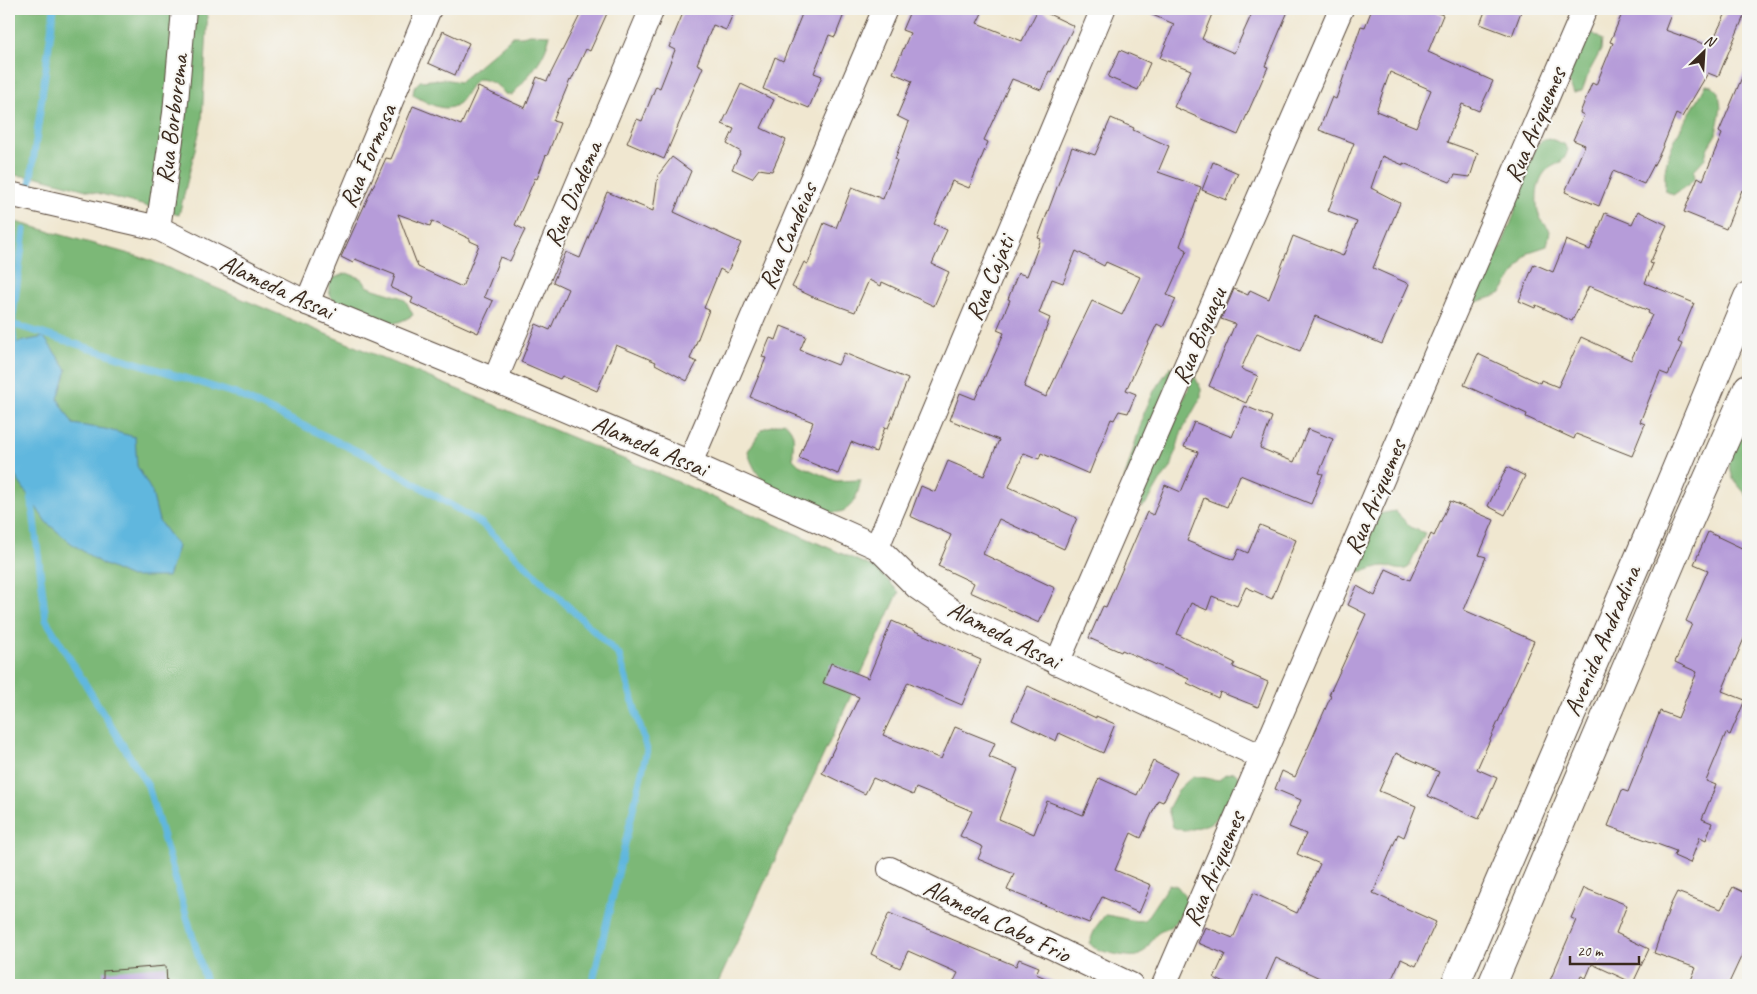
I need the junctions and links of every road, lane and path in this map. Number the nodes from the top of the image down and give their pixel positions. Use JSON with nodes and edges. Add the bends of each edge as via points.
{"nodes":[{"id":1,"x":184,"y":9,"type":"edge"},
{"id":2,"x":430,"y":9,"type":"edge"},
{"id":3,"x":652,"y":9,"type":"edge"},
{"id":4,"x":885,"y":9,"type":"edge"},
{"id":5,"x":1103,"y":9,"type":"edge"},
{"id":6,"x":1341,"y":9,"type":"edge"},
{"id":7,"x":1585,"y":9,"type":"edge"},
{"id":8,"x":9,"y":194,"type":"edge"},
{"id":9,"x":158,"y":228,"type":"junction"},
{"id":10,"x":1748,"y":297,"type":"edge"},
{"id":11,"x":307,"y":303,"type":"junction"},
{"id":12,"x":495,"y":380,"type":"junction"},
{"id":13,"x":1748,"y":388,"type":"edge"},
{"id":14,"x":690,"y":463,"type":"junction"},
{"id":15,"x":1652,"y":527,"type":"junction"},
{"id":16,"x":1681,"y":539,"type":"junction"},
{"id":17,"x":877,"y":547,"type":"junction"},
{"id":18,"x":1057,"y":663,"type":"junction"},
{"id":19,"x":1262,"y":757,"type":"junction"},
{"id":20,"x":890,"y":869,"type":"dead end"},
{"id":21,"x":1131,"y":985,"type":"edge"},
{"id":22,"x":1164,"y":985,"type":"edge"},
{"id":23,"x":1455,"y":985,"type":"edge"},
{"id":24,"x":1492,"y":985,"type":"edge"}],
"edges":[{"from":1,"to":9,"type":"street","name":"Rua Borborema","via":[[175,113]]},
{"from":2,"to":11,"type":"street","name":"Rua Formosa"},
{"from":3,"to":12,"type":"street","name":"Rua Diadema"},
{"from":4,"to":14,"type":"street","name":"Rua Candeias"},
{"from":5,"to":17,"type":"street","name":"Rua Cajati"},
{"from":6,"to":18,"type":"street","name":"Rua Biguaçu"},
{"from":7,"to":19,"type":"street","name":"Rua Ariquemes"},
{"from":8,"to":9,"type":"street","name":"Alameda Assai"},
{"from":9,"to":11,"type":"street","name":"Alameda Assai"},
{"from":10,"to":15,"type":"main road","name":"Avenida Andradina"},
{"from":11,"to":12,"type":"street","name":"Alameda Assai"},
{"from":12,"to":14,"type":"street","name":"Alameda Assai"},
{"from":13,"to":16,"type":"main road","name":"Avenida Andradina"},
{"from":14,"to":17,"type":"street","name":"Alameda Assai"},
{"from":15,"to":16,"type":"street"},
{"from":15,"to":23,"type":"main road","name":"Avenida Andradina"},
{"from":16,"to":24,"type":"main road","name":"Avenida Andradina"},
{"from":17,"to":18,"type":"street","name":"Alameda Assai","via":[[916,587],[962,618]]},
{"from":18,"to":19,"type":"street","name":"Alameda Assai"},
{"from":19,"to":22,"type":"street","name":"Rua Ariquemes"},
{"from":20,"to":21,"type":"street","name":"Alameda Cabo Frio"}]}
